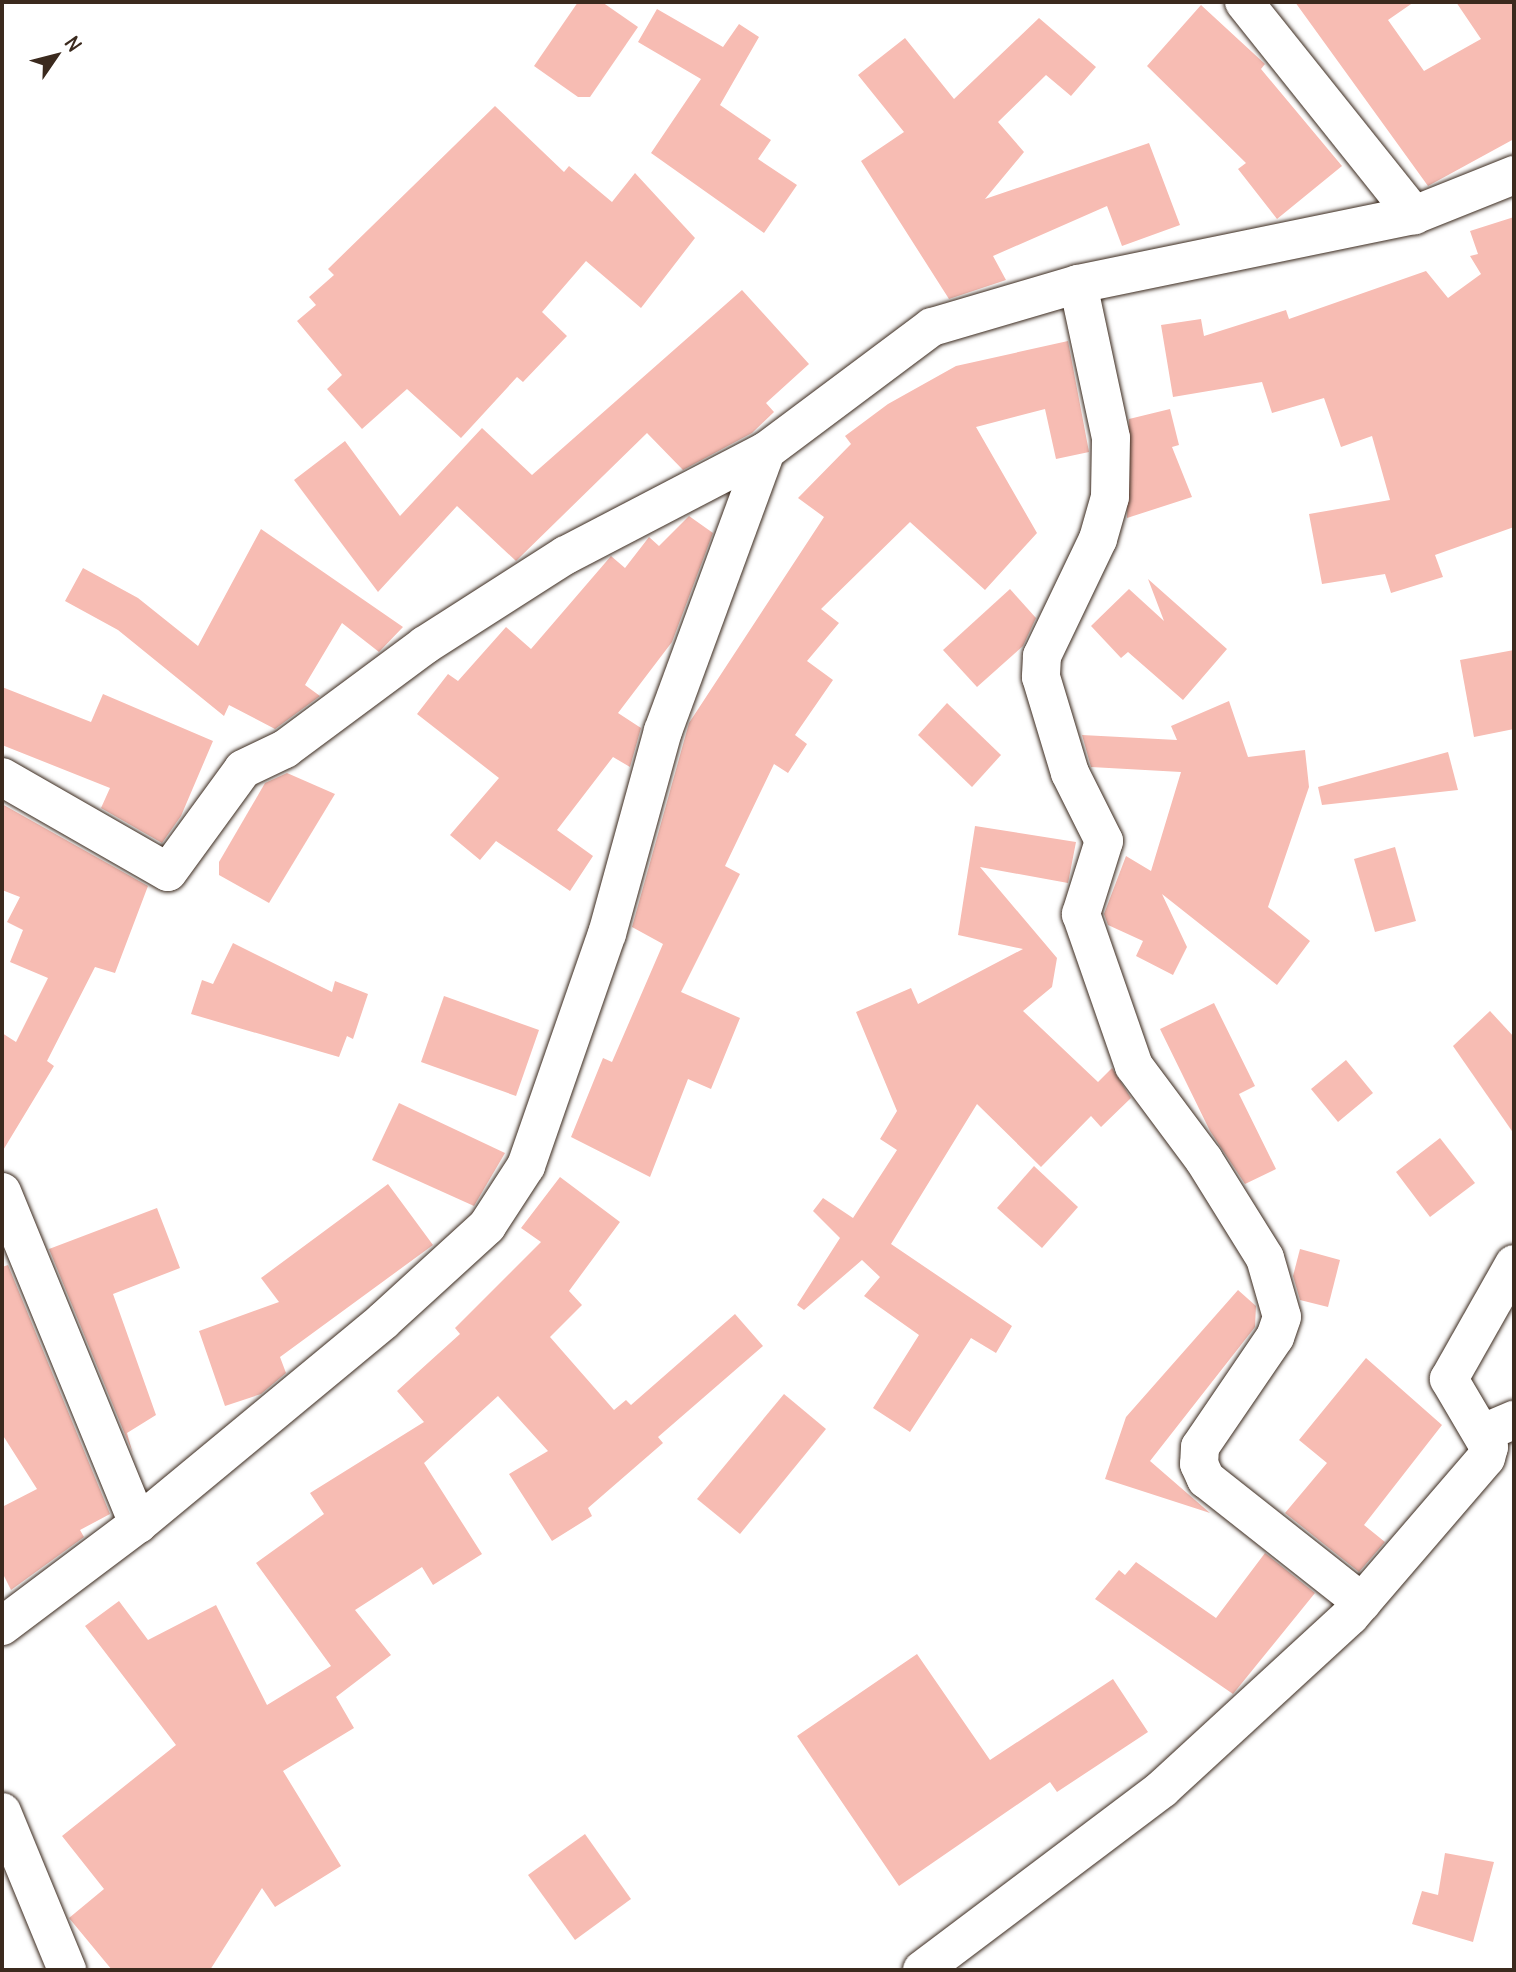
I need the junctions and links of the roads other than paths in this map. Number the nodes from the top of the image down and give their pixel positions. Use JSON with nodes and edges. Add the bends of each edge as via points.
{"nodes":[{"id":1,"x":1244,"y":2,"type":"edge"},
{"id":2,"x":1514,"y":175,"type":"edge"},
{"id":3,"x":1414,"y":215,"type":"junction"},
{"id":4,"x":1078,"y":284,"type":"junction"},
{"id":5,"x":766,"y":451,"type":"junction"},
{"id":6,"x":2,"y":777,"type":"edge"},
{"id":7,"x":2,"y":1192,"type":"edge"},
{"id":8,"x":1514,"y":1264,"type":"edge"},
{"id":9,"x":1498,"y":1427,"type":"edge"},
{"id":10,"x":138,"y":1524,"type":"junction"},
{"id":11,"x":1362,"y":1602,"type":"junction"},
{"id":12,"x":2,"y":1626,"type":"edge"},
{"id":13,"x":2,"y":1812,"type":"edge"},
{"id":14,"x":67,"y":1970,"type":"edge"},
{"id":15,"x":922,"y":1970,"type":"edge"}],
"edges":[{"from":1,"to":3,"type":"street"},
{"from":2,"to":3,"type":"street"},
{"from":3,"to":4,"type":"street"},
{"from":4,"to":5,"type":"street","via":[[932,327]]},
{"from":4,"to":11,"type":"street","via":[[1111,438],[1111,497],[1098,539],[1042,656],[1041,677],[1070,773],[1104,841],[1081,914],[1134,1066],[1204,1160],[1265,1258],[1282,1317],[1275,1337],[1200,1447],[1199,1464],[1206,1479]]},
{"from":5,"to":6,"type":"street","via":[[566,555],[425,645],[285,749],[243,769],[168,872]]},
{"from":5,"to":10,"type":"street","via":[[663,731],[607,934],[526,1166],[487,1226]]},
{"from":7,"to":10,"type":"street"},
{"from":8,"to":9,"type":"street","via":[[1449,1379]]},
{"from":9,"to":11,"type":"street","via":[[1486,1458]]},
{"from":10,"to":12,"type":"street"},
{"from":11,"to":15,"type":"street","via":[[1161,1789]]},
{"from":13,"to":14,"type":"street"}]}
